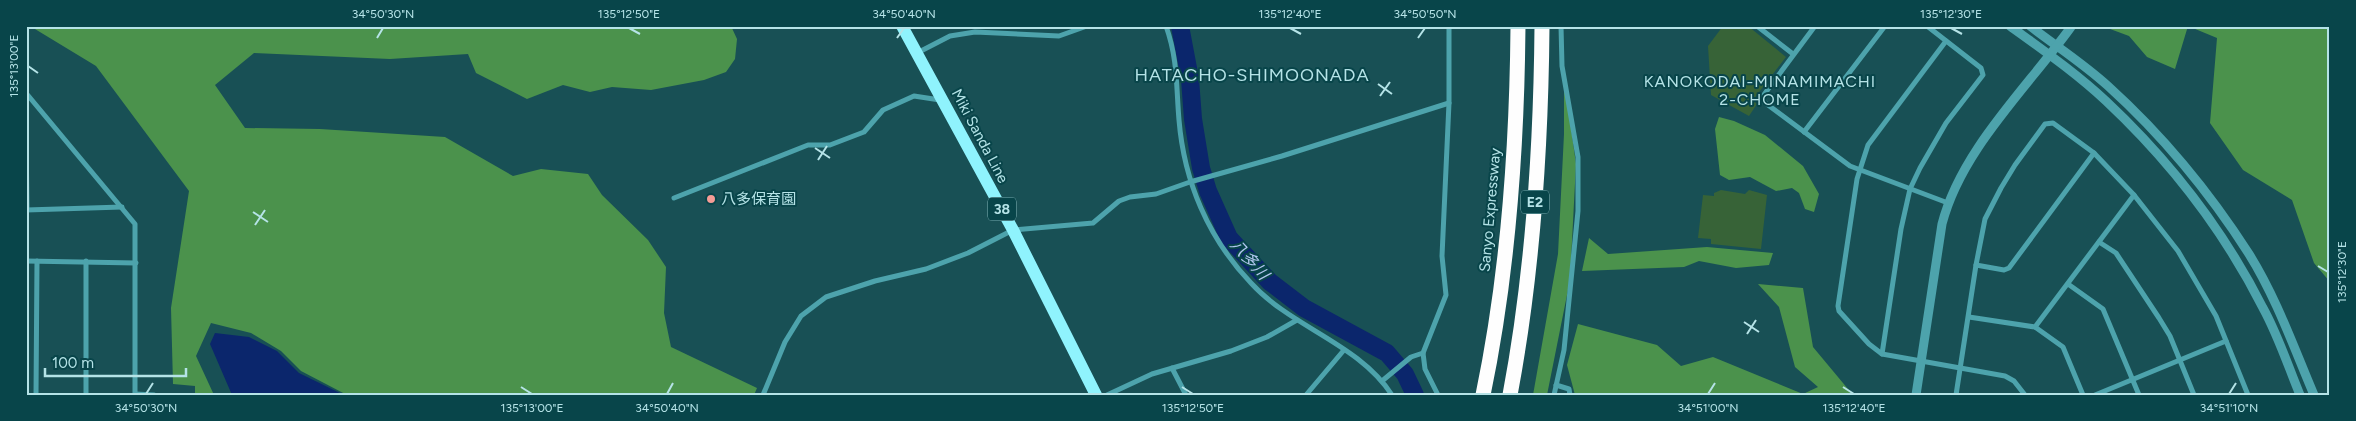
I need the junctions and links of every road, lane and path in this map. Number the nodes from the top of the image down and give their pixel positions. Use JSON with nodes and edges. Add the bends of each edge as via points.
{"nodes":[{"id":1,"x":902,"y":26,"type":"edge"},
{"id":2,"x":1087,"y":26,"type":"edge"},
{"id":3,"x":1166,"y":26,"type":"edge"},
{"id":4,"x":1449,"y":26,"type":"edge"},
{"id":5,"x":1518,"y":26,"type":"edge"},
{"id":6,"x":1542,"y":26,"type":"edge"},
{"id":7,"x":1561,"y":26,"type":"edge"},
{"id":8,"x":1757,"y":26,"type":"edge"},
{"id":9,"x":1815,"y":26,"type":"edge"},
{"id":10,"x":1885,"y":26,"type":"edge"},
{"id":11,"x":1927,"y":26,"type":"edge"},
{"id":12,"x":2010,"y":26,"type":"edge"},
{"id":13,"x":2030,"y":26,"type":"edge"},
{"id":14,"x":2071,"y":27,"type":"edge"},
{"id":15,"x":1946,"y":41,"type":"junction"},
{"id":16,"x":2057,"y":46,"type":"junction"},
{"id":17,"x":917,"y":53,"type":"junction"},
{"id":18,"x":1793,"y":54,"type":"junction"},
{"id":19,"x":2049,"y":55,"type":"junction"},
{"id":20,"x":26,"y":93,"type":"edge"},
{"id":21,"x":942,"y":100,"type":"junction"},
{"id":22,"x":1449,"y":103,"type":"junction"},
{"id":23,"x":1804,"y":132,"type":"junction"},
{"id":24,"x":26,"y":134,"type":"edge"},
{"id":25,"x":2094,"y":153,"type":"junction"},
{"id":26,"x":1859,"y":169,"type":"junction"},
{"id":27,"x":1190,"y":182,"type":"junction"},
{"id":28,"x":1910,"y":189,"type":"junction"},
{"id":29,"x":2134,"y":195,"type":"junction"},
{"id":30,"x":674,"y":198,"type":"dead end"},
{"id":31,"x":1948,"y":202,"type":"junction"},
{"id":32,"x":122,"y":207,"type":"junction"},
{"id":33,"x":27,"y":210,"type":"edge"},
{"id":34,"x":1013,"y":230,"type":"junction"},
{"id":35,"x":2099,"y":242,"type":"junction"},
{"id":36,"x":26,"y":261,"type":"edge"},
{"id":37,"x":37,"y":261,"type":"junction"},
{"id":38,"x":86,"y":261,"type":"junction"},
{"id":39,"x":136,"y":263,"type":"junction"},
{"id":40,"x":1976,"y":265,"type":"junction"},
{"id":41,"x":2068,"y":284,"type":"junction"},
{"id":42,"x":1969,"y":317,"type":"junction"},
{"id":43,"x":1297,"y":320,"type":"junction"},
{"id":44,"x":2035,"y":327,"type":"junction"},
{"id":45,"x":2226,"y":340,"type":"junction"},
{"id":46,"x":1344,"y":350,"type":"junction"},
{"id":47,"x":1423,"y":353,"type":"junction"},
{"id":48,"x":1882,"y":354,"type":"junction"},
{"id":49,"x":2179,"y":359,"type":"junction"},
{"id":50,"x":1921,"y":361,"type":"junction"},
{"id":51,"x":1172,"y":368,"type":"junction"},
{"id":52,"x":1960,"y":368,"type":"junction"},
{"id":53,"x":2133,"y":380,"type":"junction"},
{"id":54,"x":1382,"y":381,"type":"junction"},
{"id":55,"x":1556,"y":385,"type":"junction"},
{"id":56,"x":135,"y":394,"type":"edge"},
{"id":57,"x":36,"y":395,"type":"edge"},
{"id":58,"x":86,"y":395,"type":"edge"},
{"id":59,"x":154,"y":395,"type":"edge"},
{"id":60,"x":763,"y":395,"type":"edge"},
{"id":61,"x":1096,"y":395,"type":"edge"},
{"id":62,"x":1107,"y":395,"type":"edge"},
{"id":63,"x":1186,"y":395,"type":"edge"},
{"id":64,"x":1306,"y":395,"type":"edge"},
{"id":65,"x":1392,"y":395,"type":"edge"},
{"id":66,"x":1438,"y":395,"type":"edge"},
{"id":67,"x":1484,"y":395,"type":"edge"},
{"id":68,"x":1510,"y":395,"type":"edge"},
{"id":69,"x":1554,"y":395,"type":"edge"},
{"id":70,"x":1570,"y":395,"type":"edge"},
{"id":71,"x":1916,"y":395,"type":"edge"},
{"id":72,"x":1956,"y":395,"type":"edge"},
{"id":73,"x":2025,"y":395,"type":"edge"},
{"id":74,"x":2083,"y":395,"type":"edge"},
{"id":75,"x":2095,"y":395,"type":"edge"},
{"id":76,"x":2139,"y":395,"type":"edge"},
{"id":77,"x":2194,"y":395,"type":"edge"},
{"id":78,"x":2248,"y":395,"type":"edge"},
{"id":79,"x":2300,"y":395,"type":"edge"},
{"id":80,"x":2314,"y":395,"type":"edge"}],
"edges":[{"from":1,"to":17,"type":"main road","name":"Miki Sanda Line","number":"38"},
{"from":2,"to":17,"type":"street","via":[[1059,36],[975,32],[950,36]]},
{"from":3,"to":27,"type":"street","via":[[1177,67],[1179,120]]},
{"from":4,"to":22,"type":"street"},
{"from":5,"to":67,"type":"highway","name":"Sanyo Expressway","number":"E2","via":[[1509,197]]},
{"from":6,"to":68,"type":"highway","number":"E2","via":[[1536,195],[1528,276]]},
{"from":7,"to":55,"type":"street","via":[[1562,66],[1578,157],[1578,211],[1564,350]]},
{"from":8,"to":18,"type":"street"},
{"from":9,"to":18,"type":"street"},
{"from":10,"to":23,"type":"street"},
{"from":11,"to":15,"type":"street"},
{"from":12,"to":19,"type":"street"},
{"from":13,"to":16,"type":"street"},
{"from":14,"to":16,"type":"street"},
{"from":15,"to":26,"type":"street","via":[[1868,144]]},
{"from":15,"to":28,"type":"street","via":[[1981,68],[1983,75],[1946,124]]},
{"from":16,"to":19,"type":"street"},
{"from":16,"to":80,"type":"street","via":[[2107,86],[2161,140],[2206,194],[2249,255]]},
{"from":17,"to":21,"type":"main road","name":"Miki Sanda Line","number":"38"},
{"from":18,"to":23,"type":"street","via":[[1763,96],[1764,102]]},
{"from":19,"to":31,"type":"street","via":[[1964,169]]},
{"from":19,"to":79,"type":"street","via":[[2105,100],[2164,159],[2202,207],[2234,254],[2264,309]]},
{"from":20,"to":32,"type":"street"},
{"from":21,"to":30,"type":"street","via":[[914,96],[883,110],[864,132],[830,144],[808,144]]},
{"from":21,"to":34,"type":"main road","name":"Miki Sanda Line","number":"38"},
{"from":22,"to":27,"type":"street"},
{"from":22,"to":47,"type":"street","via":[[1442,256],[1446,295]]},
{"from":23,"to":26,"type":"street","via":[[1840,160]]},
{"from":24,"to":33,"type":"street"},
{"from":25,"to":29,"type":"street"},
{"from":25,"to":40,"type":"street","via":[[2009,268]]},
{"from":25,"to":40,"type":"street","via":[[2053,123],[2046,124],[2000,188],[1985,219]]},
{"from":26,"to":28,"type":"street"},
{"from":26,"to":48,"type":"street","via":[[1838,306],[1869,344]]},
{"from":27,"to":34,"type":"street","via":[[1156,194],[1130,197],[1092,223]]},
{"from":27,"to":43,"type":"street","via":[[1203,213],[1228,256],[1271,302]]},
{"from":28,"to":31,"type":"street"},
{"from":28,"to":48,"type":"street"},
{"from":29,"to":35,"type":"street"},
{"from":29,"to":45,"type":"street","via":[[2178,251],[2216,316]]},
{"from":31,"to":50,"type":"street"},
{"from":32,"to":33,"type":"street"},
{"from":32,"to":39,"type":"street","via":[[135,224]]},
{"from":34,"to":60,"type":"street","via":[[968,253],[926,269],[826,297],[801,316],[785,342]]},
{"from":34,"to":61,"type":"main road","name":"Miki Sanda Line","number":"38"},
{"from":35,"to":41,"type":"street"},
{"from":35,"to":49,"type":"street","via":[[2116,253],[2170,336]]},
{"from":36,"to":37,"type":"street"},
{"from":37,"to":38,"type":"street"},
{"from":37,"to":57,"type":"street"},
{"from":38,"to":39,"type":"street"},
{"from":38,"to":58,"type":"street"},
{"from":39,"to":56,"type":"street"},
{"from":40,"to":42,"type":"street"},
{"from":41,"to":44,"type":"street"},
{"from":41,"to":53,"type":"street","via":[[2103,310]]},
{"from":42,"to":44,"type":"street"},
{"from":42,"to":52,"type":"street"},
{"from":43,"to":46,"type":"street"},
{"from":43,"to":51,"type":"street","via":[[1267,337],[1231,351]]},
{"from":44,"to":74,"type":"street","via":[[2063,347]]},
{"from":45,"to":49,"type":"street"},
{"from":45,"to":78,"type":"street"},
{"from":46,"to":54,"type":"street","via":[[1364,361]]},
{"from":46,"to":64,"type":"street"},
{"from":47,"to":54,"type":"street","via":[[1411,357]]},
{"from":47,"to":66,"type":"street","via":[[1425,369]]},
{"from":48,"to":50,"type":"street"},
{"from":49,"to":53,"type":"street"},
{"from":49,"to":77,"type":"street"},
{"from":50,"to":52,"type":"street"},
{"from":50,"to":71,"type":"street"},
{"from":51,"to":62,"type":"street"},
{"from":51,"to":63,"type":"street"},
{"from":52,"to":72,"type":"street"},
{"from":52,"to":73,"type":"street","via":[[2005,376],[2014,381]]},
{"from":53,"to":75,"type":"street"},
{"from":53,"to":76,"type":"street"},
{"from":54,"to":65,"type":"street"},
{"from":55,"to":69,"type":"street"},
{"from":55,"to":70,"type":"street","via":[[1569,389]]},
{"from":56,"to":59,"type":"street"}]}
